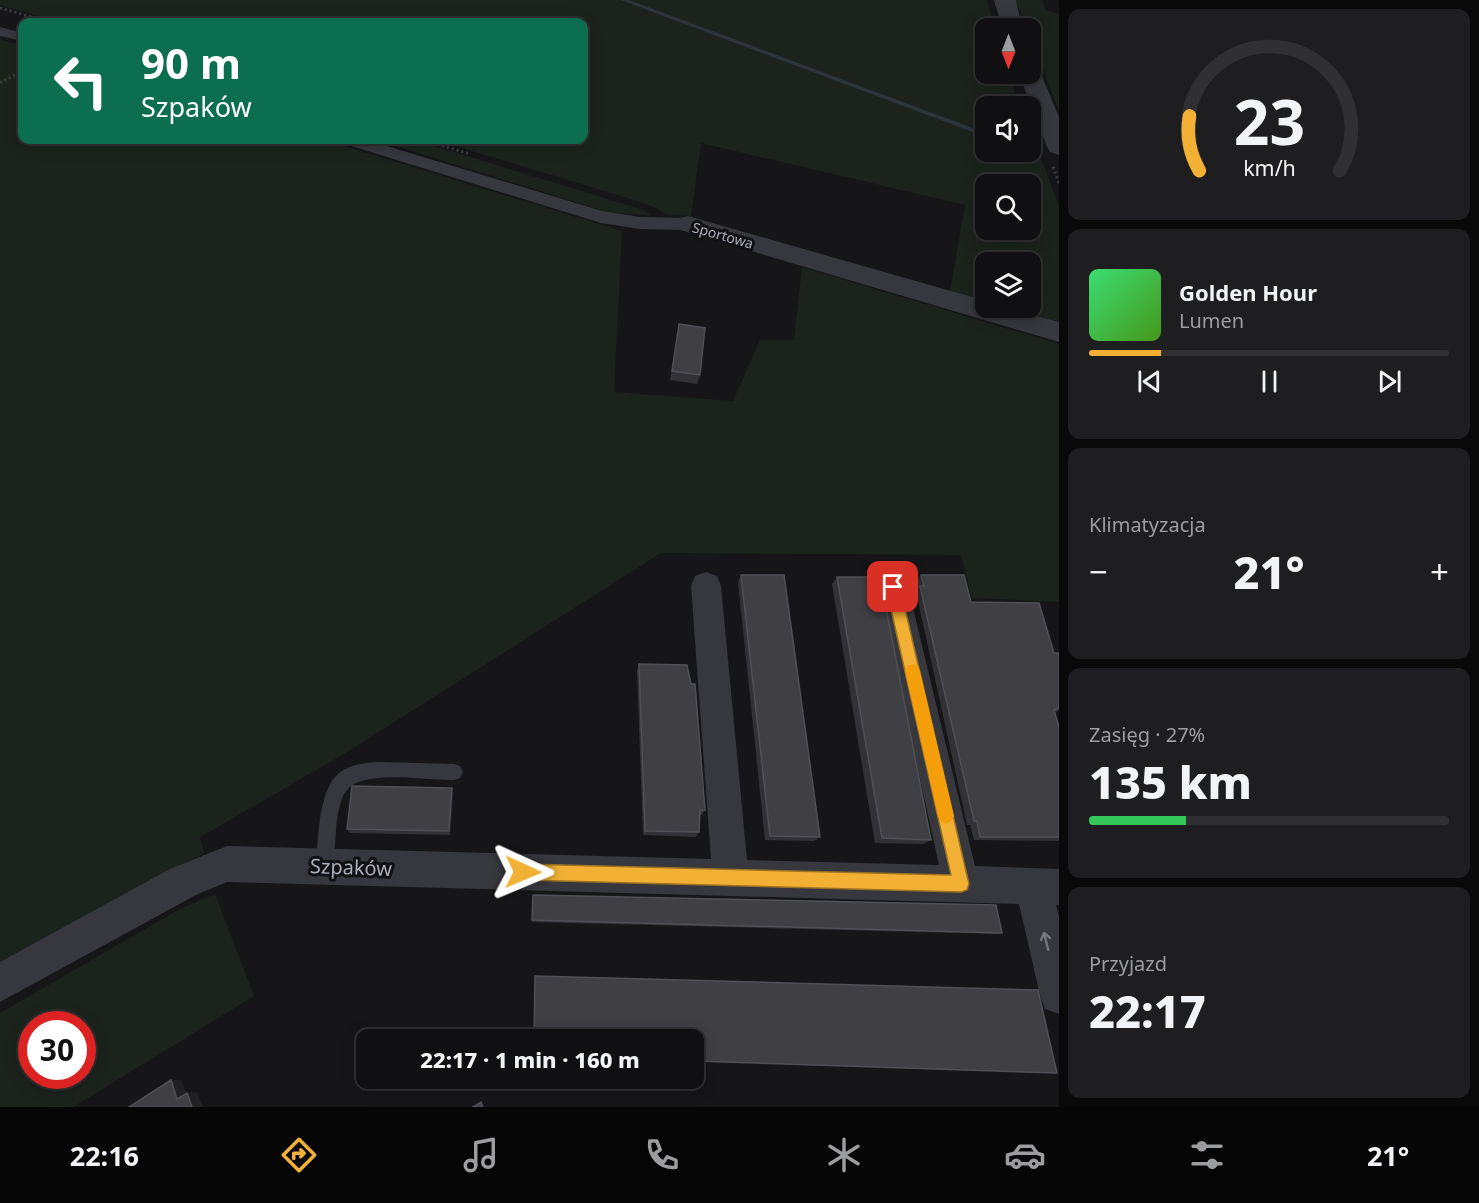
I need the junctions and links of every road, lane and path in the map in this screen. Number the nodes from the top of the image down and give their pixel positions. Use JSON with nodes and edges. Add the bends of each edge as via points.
{"nodes":[{"id":1,"x":1005,"y":0,"type":"edge"},
{"id":2,"x":0,"y":8,"type":"edge"},
{"id":3,"x":35,"y":18,"type":"edge"},
{"id":4,"x":1010,"y":18,"type":"edge"},
{"id":5,"x":0,"y":31,"type":"edge"},
{"id":6,"x":18,"y":36,"type":"edge"},
{"id":7,"x":18,"y":73,"type":"edge"},
{"id":8,"x":0,"y":83,"type":"edge"},
{"id":9,"x":1034,"y":84,"type":"edge"},
{"id":10,"x":364,"y":144,"type":"edge"},
{"id":11,"x":1059,"y":147,"type":"edge"},
{"id":12,"x":688,"y":224,"type":"joint"},
{"id":13,"x":1059,"y":332,"type":"edge"},
{"id":14,"x":706,"y":585,"type":"dead end"},
{"id":15,"x":893,"y":587,"type":"dead end"},
{"id":16,"x":454,"y":772,"type":"dead end"},
{"id":17,"x":325,"y":866,"type":"junction"},
{"id":18,"x":731,"y":878,"type":"junction"},
{"id":19,"x":961,"y":884,"type":"junction"},
{"id":20,"x":1046,"y":886,"type":"edge"},
{"id":21,"x":0,"y":983,"type":"edge"},
{"id":22,"x":1059,"y":996,"type":"edge"}],
"edges":[{"from":1,"to":4,"type":"street"},
{"from":2,"to":3,"type":"path"},
{"from":5,"to":6,"type":"street"},
{"from":7,"to":8,"type":"path"},
{"from":9,"to":11,"type":"street"},
{"from":10,"to":12,"type":"street","name":"Sportowa","via":[[600,217]]},
{"from":12,"to":13,"type":"street","name":"Sportowa"},
{"from":14,"to":18,"type":"street"},
{"from":15,"to":19,"type":"street"},
{"from":16,"to":17,"type":"lane","via":[[351,774],[343,780],[334,798]]},
{"from":17,"to":18,"type":"street","name":"Szpaków"},
{"from":17,"to":21,"type":"street","name":"Szpaków","via":[[227,864],[203,872]]},
{"from":18,"to":19,"type":"street","name":"Szpaków"},
{"from":19,"to":20,"type":"street","name":"Szpaków"},
{"from":22,"to":20,"type":"street","one_way":true}]}
